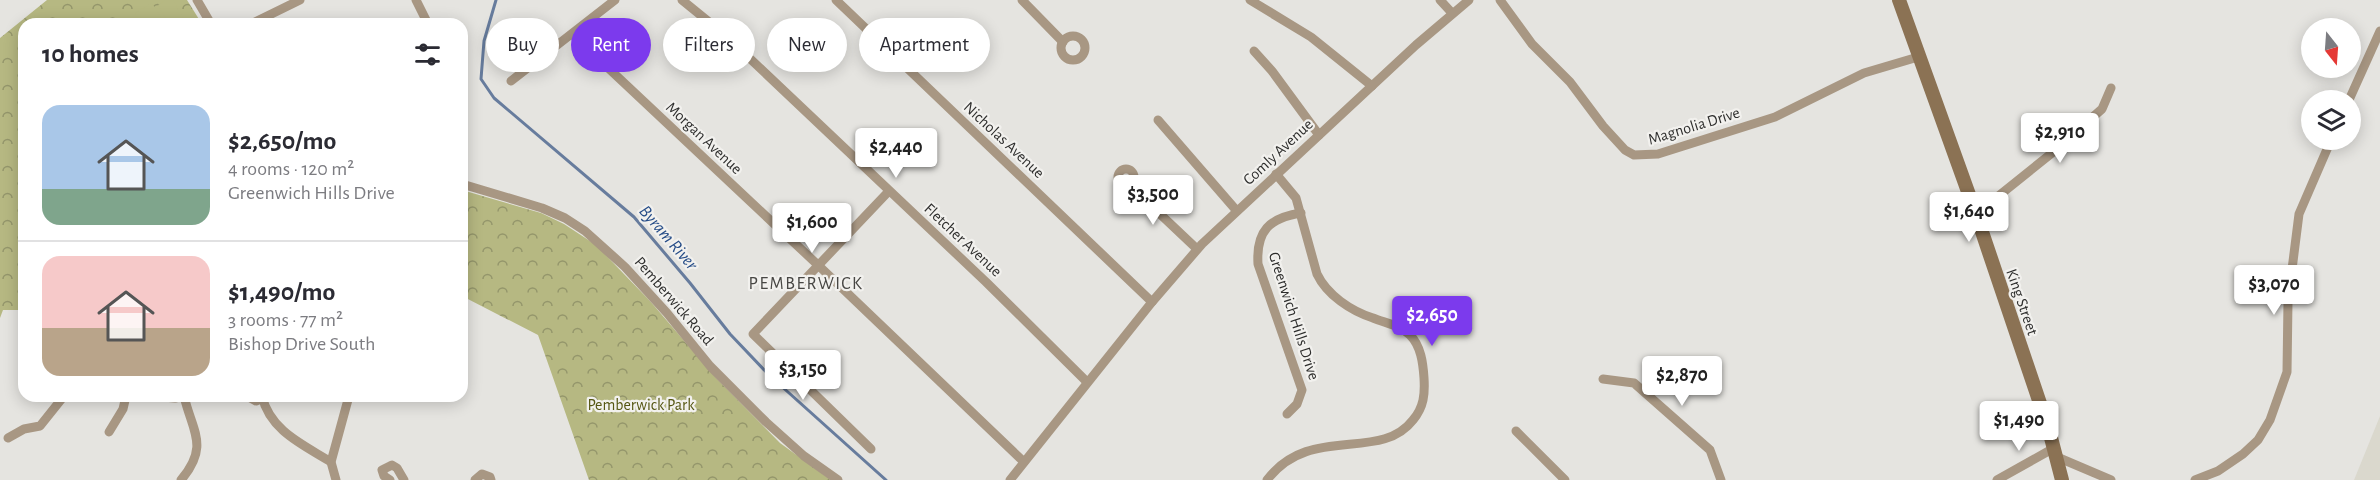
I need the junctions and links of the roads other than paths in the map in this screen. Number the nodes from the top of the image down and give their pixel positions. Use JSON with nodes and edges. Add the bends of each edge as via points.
{"nodes":[{"id":1,"x":197,"y":0,"type":"edge"},
{"id":2,"x":300,"y":0,"type":"edge"},
{"id":3,"x":416,"y":0,"type":"edge"},
{"id":4,"x":615,"y":0,"type":"edge"},
{"id":5,"x":682,"y":0,"type":"edge"},
{"id":6,"x":836,"y":0,"type":"edge"},
{"id":7,"x":1022,"y":0,"type":"edge"},
{"id":8,"x":1250,"y":0,"type":"edge"},
{"id":9,"x":1440,"y":0,"type":"edge"},
{"id":10,"x":1469,"y":0,"type":"edge"},
{"id":11,"x":1500,"y":0,"type":"edge"},
{"id":12,"x":1899,"y":0,"type":"edge"},
{"id":13,"x":1452,"y":13,"type":"junction"},
{"id":14,"x":208,"y":18,"type":"edge"},
{"id":15,"x":264,"y":18,"type":"edge"},
{"id":16,"x":425,"y":18,"type":"edge"},
{"id":17,"x":592,"y":18,"type":"edge"},
{"id":18,"x":2380,"y":31,"type":"edge"},
{"id":19,"x":571,"y":35,"type":"edge"},
{"id":20,"x":1063,"y":42,"type":"dead end"},
{"id":21,"x":1254,"y":51,"type":"dead end"},
{"id":22,"x":1918,"y":57,"type":"junction"},
{"id":23,"x":612,"y":72,"type":"edge"},
{"id":24,"x":510,"y":81,"type":"dead end"},
{"id":25,"x":1372,"y":86,"type":"junction"},
{"id":26,"x":2111,"y":88,"type":"dead end"},
{"id":27,"x":2353,"y":90,"type":"edge"},
{"id":28,"x":1158,"y":120,"type":"dead end"},
{"id":29,"x":1319,"y":135,"type":"junction"},
{"id":30,"x":2327,"y":150,"type":"edge"},
{"id":31,"x":1276,"y":174,"type":"junction"},
{"id":32,"x":1131,"y":183,"type":"dead end"},
{"id":33,"x":468,"y":186,"type":"edge"},
{"id":34,"x":890,"y":191,"type":"junction"},
{"id":35,"x":1236,"y":210,"type":"junction"},
{"id":36,"x":1301,"y":213,"type":"junction"},
{"id":37,"x":1976,"y":214,"type":"junction"},
{"id":38,"x":1197,"y":249,"type":"junction"},
{"id":39,"x":819,"y":266,"type":"junction"},
{"id":40,"x":1152,"y":302,"type":"junction"},
{"id":41,"x":1603,"y":379,"type":"dead end"},
{"id":42,"x":1087,"y":382,"type":"junction"},
{"id":43,"x":58,"y":402,"type":"edge"},
{"id":44,"x":125,"y":402,"type":"edge"},
{"id":45,"x":186,"y":402,"type":"edge"},
{"id":46,"x":264,"y":402,"type":"edge"},
{"id":47,"x":347,"y":402,"type":"edge"},
{"id":48,"x":1287,"y":414,"type":"dead end"},
{"id":49,"x":1516,"y":431,"type":"dead end"},
{"id":50,"x":109,"y":432,"type":"dead end"},
{"id":51,"x":8,"y":438,"type":"dead end"},
{"id":52,"x":871,"y":449,"type":"dead end"},
{"id":53,"x":2056,"y":453,"type":"junction"},
{"id":54,"x":331,"y":462,"type":"junction"},
{"id":55,"x":1024,"y":462,"type":"junction"},
{"id":56,"x":1556,"y":471,"type":"junction"},
{"id":57,"x":181,"y":480,"type":"edge"},
{"id":58,"x":336,"y":480,"type":"edge"},
{"id":59,"x":390,"y":480,"type":"edge"},
{"id":60,"x":404,"y":480,"type":"edge"},
{"id":61,"x":475,"y":480,"type":"edge"},
{"id":62,"x":491,"y":480,"type":"edge"},
{"id":63,"x":838,"y":480,"type":"edge"},
{"id":64,"x":1010,"y":480,"type":"edge"},
{"id":65,"x":1267,"y":480,"type":"edge"},
{"id":66,"x":1548,"y":480,"type":"edge"},
{"id":67,"x":1565,"y":480,"type":"edge"},
{"id":68,"x":1721,"y":480,"type":"edge"},
{"id":69,"x":1997,"y":480,"type":"edge"},
{"id":70,"x":2062,"y":480,"type":"edge"},
{"id":71,"x":2111,"y":480,"type":"edge"},
{"id":72,"x":2195,"y":480,"type":"edge"}],
"edges":[{"from":1,"to":14,"type":"street"},
{"from":2,"to":15,"type":"street"},
{"from":3,"to":16,"type":"street"},
{"from":4,"to":17,"type":"street"},
{"from":5,"to":34,"type":"street","name":"Fletcher Avenue","via":[[725,35]]},
{"from":6,"to":40,"type":"street","name":"Nicholas Avenue"},
{"from":7,"to":20,"type":"street"},
{"from":8,"to":25,"type":"street","via":[[1311,37]]},
{"from":9,"to":13,"type":"street"},
{"from":10,"to":13,"type":"street","name":"Comly Avenue"},
{"from":11,"to":22,"type":"street","name":"Magnolia Drive","via":[[1532,44],[1570,82],[1625,150],[1634,155],[1658,154],[1775,117],[1864,73]]},
{"from":12,"to":22,"type":"main road","name":"King Street"},
{"from":13,"to":25,"type":"street","name":"Comly Avenue"},
{"from":18,"to":27,"type":"street"},
{"from":19,"to":24,"type":"street"},
{"from":21,"to":29,"type":"street"},
{"from":22,"to":37,"type":"main road","name":"King Street"},
{"from":23,"to":39,"type":"street","name":"Morgan Avenue"},
{"from":25,"to":29,"type":"street","name":"Comly Avenue"},
{"from":26,"to":37,"type":"street","via":[[2102,109]]},
{"from":28,"to":35,"type":"street"},
{"from":29,"to":31,"type":"street","name":"Comly Avenue"},
{"from":30,"to":72,"type":"street","via":[[2299,214],[2288,301],[2287,372],[2270,420],[2258,440],[2243,454]]},
{"from":31,"to":35,"type":"street","name":"Comly Avenue"},
{"from":31,"to":36,"type":"street","via":[[1291,190]]},
{"from":32,"to":38,"type":"street"},
{"from":33,"to":63,"type":"street","name":"Pemberwick Road","via":[[542,208],[585,231],[625,267],[710,366],[765,422]]},
{"from":34,"to":39,"type":"street"},
{"from":34,"to":42,"type":"street","name":"Fletcher Avenue"},
{"from":35,"to":38,"type":"street","name":"Comly Avenue"},
{"from":36,"to":48,"type":"street","name":"Greenwich Hills Drive","via":[[1273,223],[1260,235],[1257,245],[1258,264],[1302,390],[1297,404]]},
{"from":36,"to":65,"type":"street","via":[[1322,285],[1356,310],[1409,334],[1423,363],[1425,396],[1415,418],[1390,438],[1304,452],[1286,460]]},
{"from":37,"to":53,"type":"main road","name":"King Street"},
{"from":38,"to":40,"type":"street","name":"Comly Avenue"},
{"from":39,"to":52,"type":"street","via":[[753,334]]},
{"from":39,"to":55,"type":"street","name":"Morgan Avenue"},
{"from":40,"to":42,"type":"street","name":"Comly Avenue"},
{"from":41,"to":68,"type":"street","via":[[1634,384],[1710,450]]},
{"from":42,"to":55,"type":"street","name":"Comly Avenue"},
{"from":43,"to":51,"type":"street","via":[[40,426]]},
{"from":44,"to":50,"type":"street"},
{"from":45,"to":57,"type":"street","via":[[198,439],[192,464]]},
{"from":46,"to":54,"type":"street","via":[[290,438]]},
{"from":47,"to":54,"type":"street"},
{"from":49,"to":56,"type":"street"},
{"from":53,"to":69,"type":"street"},
{"from":53,"to":70,"type":"main road","name":"King Street"},
{"from":53,"to":71,"type":"street"},
{"from":54,"to":58,"type":"street"},
{"from":55,"to":64,"type":"street","name":"Comly Avenue"},
{"from":56,"to":66,"type":"street"},
{"from":56,"to":67,"type":"street"},
{"from":59,"to":60,"type":"street","via":[[382,470],[392,465]]},
{"from":61,"to":62,"type":"street","via":[[482,474]]}]}
